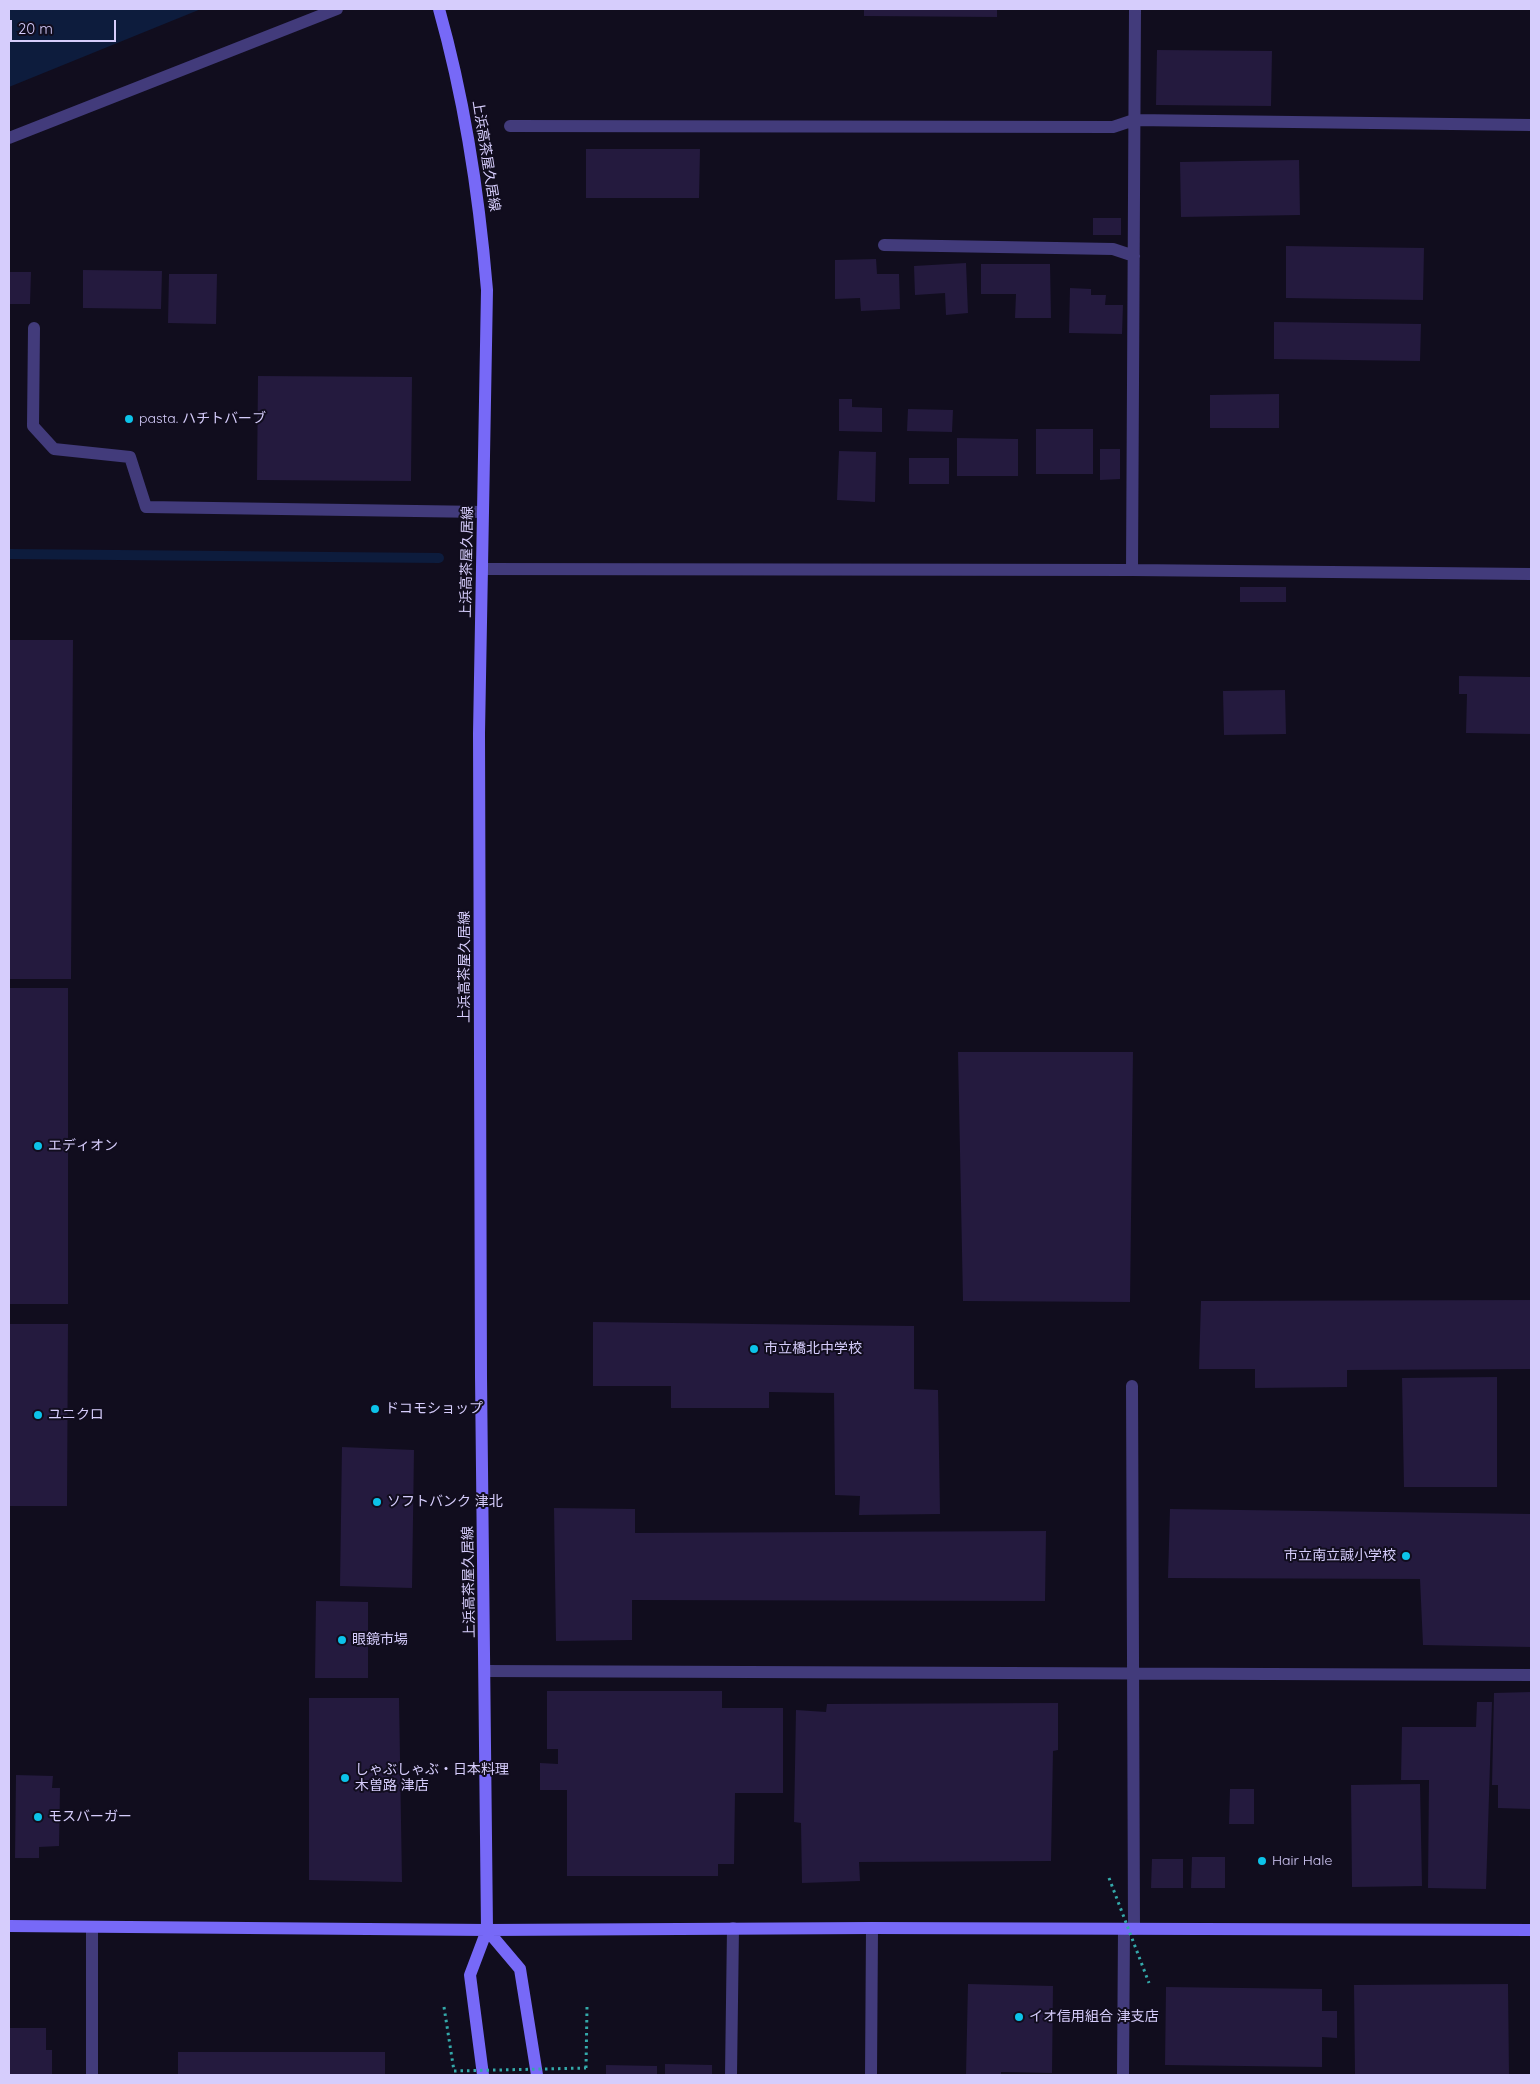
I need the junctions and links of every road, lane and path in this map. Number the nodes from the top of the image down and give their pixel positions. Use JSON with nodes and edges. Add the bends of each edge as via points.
{"nodes":[{"id":1,"x":337,"y":9,"type":"edge"},
{"id":2,"x":439,"y":9,"type":"edge"},
{"id":3,"x":1135,"y":9,"type":"edge"},
{"id":4,"x":1134,"y":120,"type":"junction"},
{"id":5,"x":1531,"y":125,"type":"edge"},
{"id":6,"x":510,"y":126,"type":"dead end"},
{"id":7,"x":9,"y":138,"type":"edge"},
{"id":8,"x":884,"y":245,"type":"dead end"},
{"id":9,"x":1134,"y":256,"type":"junction"},
{"id":10,"x":34,"y":328,"type":"dead end"},
{"id":11,"x":483,"y":512,"type":"junction"},
{"id":12,"x":483,"y":569,"type":"junction"},
{"id":13,"x":1132,"y":570,"type":"junction"},
{"id":14,"x":1531,"y":574,"type":"edge"},
{"id":15,"x":1132,"y":1386,"type":"dead end"},
{"id":16,"x":485,"y":1671,"type":"junction"},
{"id":17,"x":1134,"y":1672,"type":"junction"},
{"id":18,"x":1531,"y":1675,"type":"edge"},
{"id":19,"x":1110,"y":1878,"type":"dead end"},
{"id":20,"x":9,"y":1926,"type":"edge"},
{"id":21,"x":92,"y":1927,"type":"junction"},
{"id":22,"x":733,"y":1928,"type":"junction"},
{"id":23,"x":872,"y":1928,"type":"junction"},
{"id":24,"x":1129,"y":1929,"type":"junction"},
{"id":25,"x":487,"y":1930,"type":"junction"},
{"id":26,"x":1531,"y":1930,"type":"edge"},
{"id":27,"x":1149,"y":1983,"type":"dead end"},
{"id":28,"x":588,"y":2006,"type":"dead end"},
{"id":29,"x":444,"y":2007,"type":"dead end"},
{"id":30,"x":92,"y":2075,"type":"edge"},
{"id":31,"x":483,"y":2075,"type":"edge"},
{"id":32,"x":537,"y":2075,"type":"edge"},
{"id":33,"x":731,"y":2075,"type":"edge"},
{"id":34,"x":870,"y":2075,"type":"edge"},
{"id":35,"x":1124,"y":2075,"type":"edge"}],
"edges":[{"from":1,"to":7,"type":"street"},
{"from":2,"to":11,"type":"main road","name":"上浜高茶屋久居線","via":[[469,138],[487,290]]},
{"from":3,"to":4,"type":"street"},
{"from":4,"to":5,"type":"street"},
{"from":4,"to":6,"type":"street","via":[[1113,127]]},
{"from":4,"to":9,"type":"street"},
{"from":8,"to":9,"type":"street","via":[[1113,249]]},
{"from":9,"to":13,"type":"street"},
{"from":10,"to":11,"type":"street","via":[[33,426],[54,449],[130,457],[146,507]]},
{"from":11,"to":12,"type":"main road","name":"上浜高茶屋久居線"},
{"from":12,"to":13,"type":"street"},
{"from":12,"to":16,"type":"main road","name":"上浜高茶屋久居線","via":[[479,773]]},
{"from":13,"to":14,"type":"street"},
{"from":15,"to":17,"type":"street"},
{"from":16,"to":17,"type":"street"},
{"from":16,"to":25,"type":"main road","name":"上浜高茶屋久居線"},
{"from":17,"to":18,"type":"street"},
{"from":17,"to":24,"type":"street"},
{"from":19,"to":27,"type":"path","bridge":true},
{"from":20,"to":21,"type":"main road"},
{"from":21,"to":25,"type":"main road"},
{"from":21,"to":30,"type":"street"},
{"from":22,"to":23,"type":"main road"},
{"from":22,"to":25,"type":"main road"},
{"from":22,"to":33,"type":"street"},
{"from":23,"to":24,"type":"main road"},
{"from":23,"to":34,"type":"street"},
{"from":24,"to":26,"type":"main road"},
{"from":24,"to":35,"type":"street"},
{"from":25,"to":31,"type":"main road","name":"上浜高茶屋久居線","via":[[470,1975]]},
{"from":25,"to":32,"type":"main road","via":[[520,1969]]},
{"from":28,"to":29,"type":"path","bridge":true,"via":[[586,2068],[454,2071]]}]}
